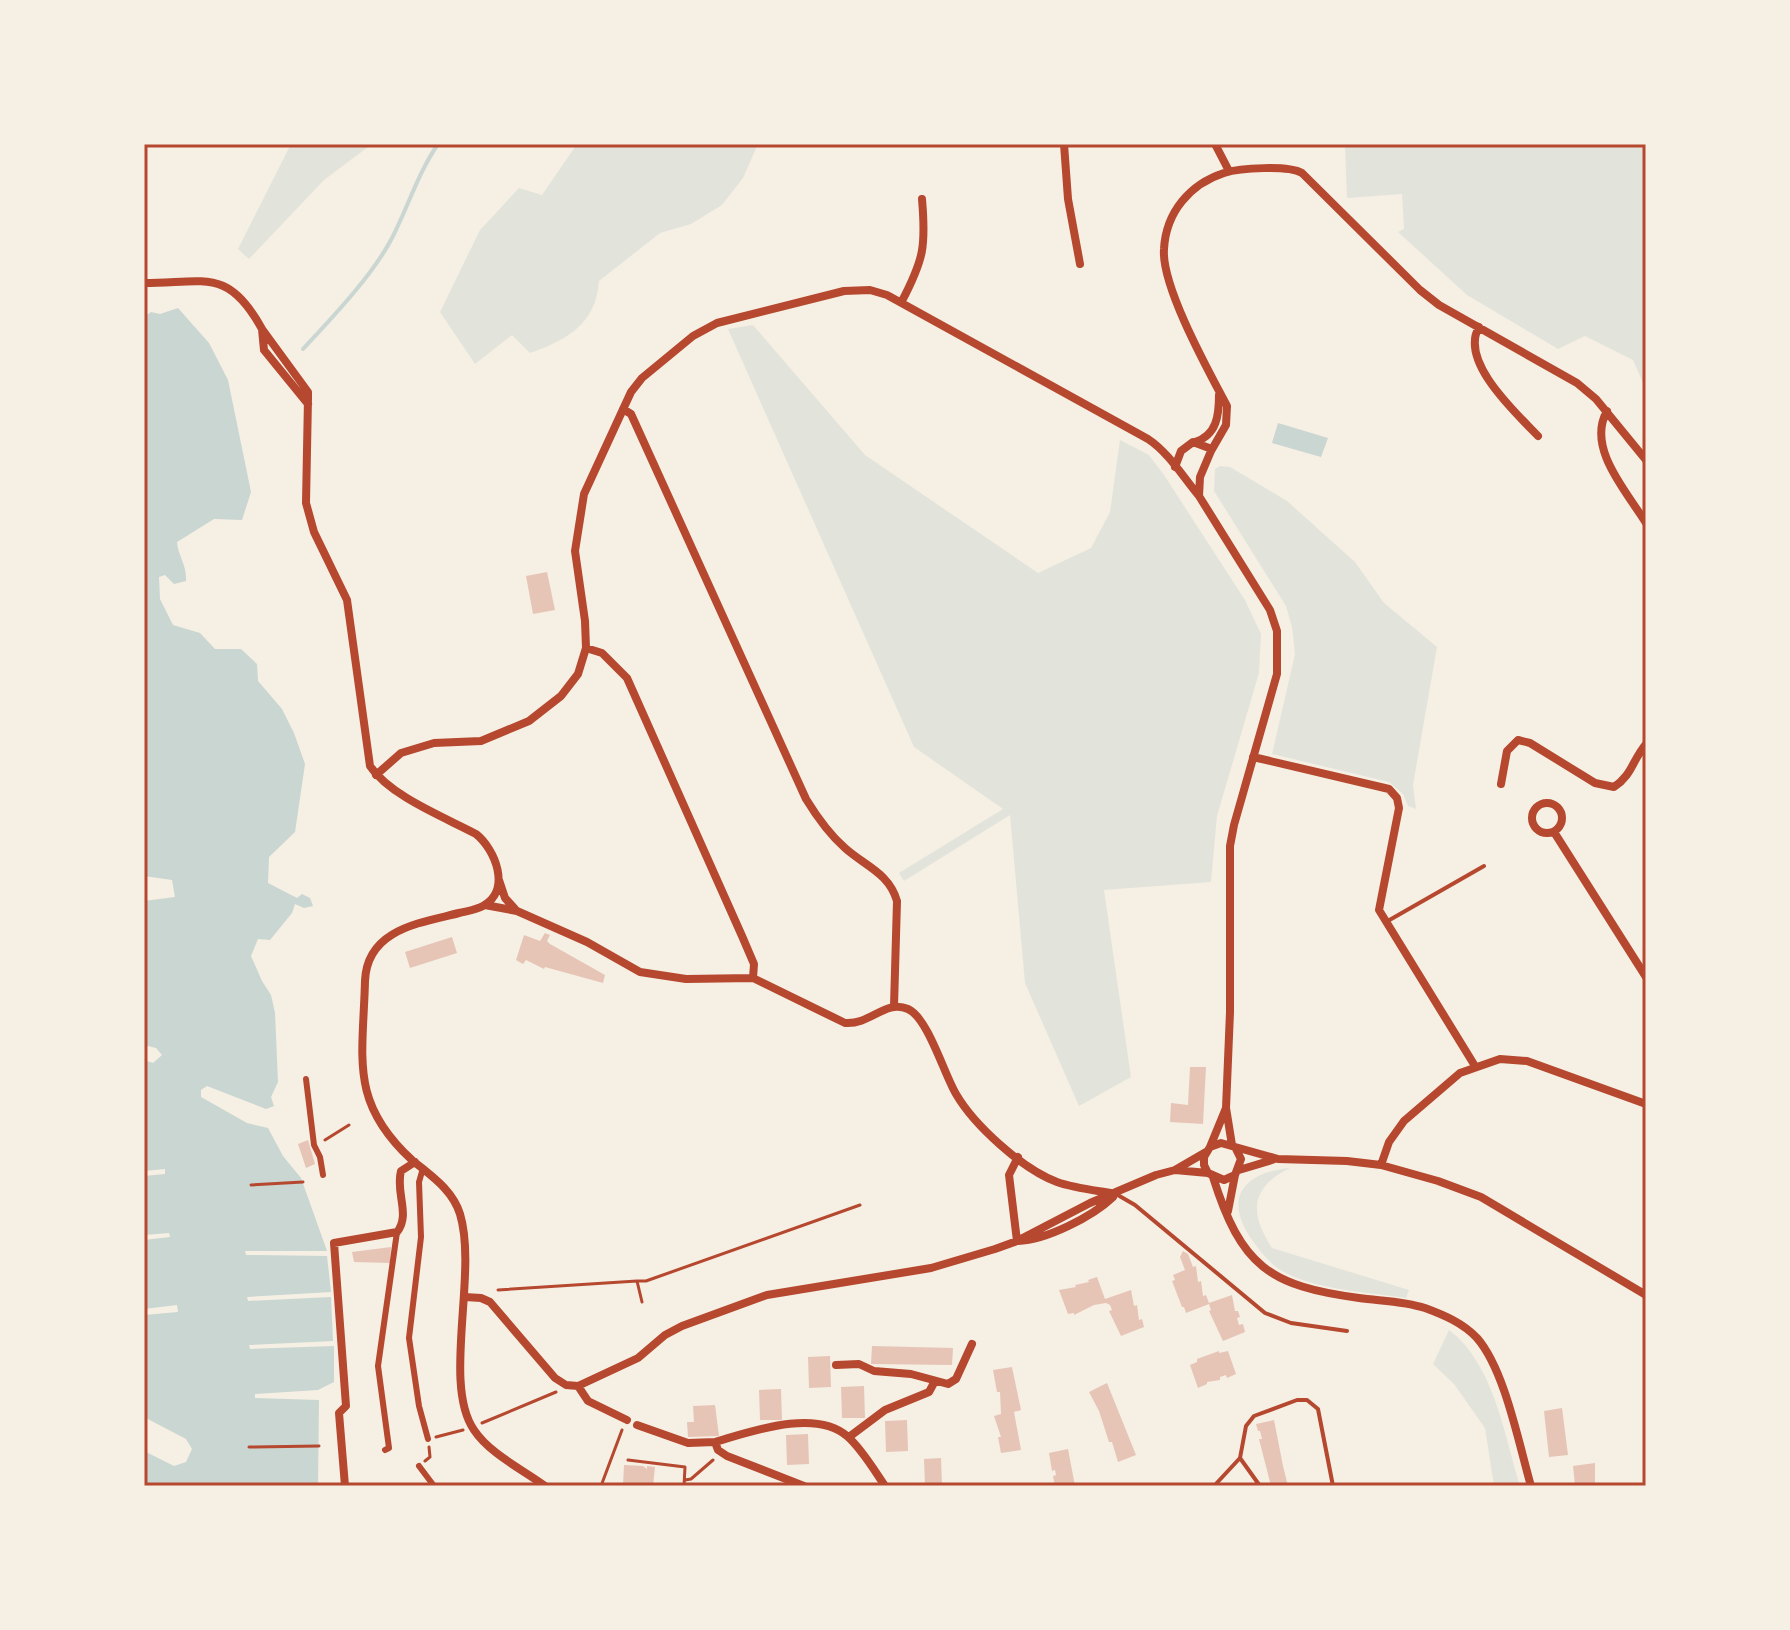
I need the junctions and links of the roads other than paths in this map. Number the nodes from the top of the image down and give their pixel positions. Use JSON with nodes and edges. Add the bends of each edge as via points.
{"nodes":[{"id":1,"x":1064,"y":144,"type":"edge"},
{"id":2,"x":1215,"y":144,"type":"edge"},
{"id":3,"x":1229,"y":171,"type":"junction"},
{"id":4,"x":922,"y":199,"type":"dead end"},
{"id":5,"x":1080,"y":264,"type":"dead end"},
{"id":6,"x":144,"y":283,"type":"edge"},
{"id":7,"x":902,"y":301,"type":"junction"},
{"id":8,"x":1479,"y":327,"type":"junction"},
{"id":9,"x":1219,"y":390,"type":"junction"},
{"id":10,"x":623,"y":409,"type":"junction"},
{"id":11,"x":1607,"y":411,"type":"junction"},
{"id":12,"x":1538,"y":436,"type":"dead end"},
{"id":13,"x":1193,"y":442,"type":"junction"},
{"id":14,"x":1211,"y":451,"type":"junction"},
{"id":15,"x":1646,"y":460,"type":"edge"},
{"id":16,"x":1178,"y":470,"type":"junction"},
{"id":17,"x":1202,"y":470,"type":"junction"},
{"id":18,"x":1199,"y":496,"type":"junction"},
{"id":19,"x":1646,"y":523,"type":"edge"},
{"id":20,"x":586,"y":648,"type":"junction"},
{"id":21,"x":1646,"y":744,"type":"edge"},
{"id":22,"x":1253,"y":757,"type":"junction"},
{"id":23,"x":376,"y":775,"type":"junction"},
{"id":24,"x":1501,"y":784,"type":"dead end"},
{"id":25,"x":1554,"y":832,"type":"dead end"},
{"id":26,"x":1484,"y":866,"type":"dead end"},
{"id":27,"x":499,"y":879,"type":"junction"},
{"id":28,"x":485,"y":905,"type":"junction"},
{"id":29,"x":517,"y":911,"type":"junction"},
{"id":30,"x":1386,"y":922,"type":"junction"},
{"id":31,"x":1646,"y":977,"type":"edge"},
{"id":32,"x":753,"y":978,"type":"junction"},
{"id":33,"x":894,"y":1006,"type":"junction"},
{"id":34,"x":1475,"y":1066,"type":"junction"},
{"id":35,"x":306,"y":1079,"type":"dead end"},
{"id":36,"x":1646,"y":1104,"type":"edge"},
{"id":37,"x":1226,"y":1108,"type":"junction"},
{"id":38,"x":1234,"y":1147,"type":"junction"},
{"id":39,"x":1209,"y":1149,"type":"junction"},
{"id":40,"x":1018,"y":1157,"type":"junction"},
{"id":41,"x":1278,"y":1159,"type":"junction"},
{"id":42,"x":419,"y":1165,"type":"junction"},
{"id":43,"x":1381,"y":1165,"type":"junction"},
{"id":44,"x":1175,"y":1170,"type":"junction"},
{"id":45,"x":1237,"y":1173,"type":"junction"},
{"id":46,"x":323,"y":1175,"type":"dead end"},
{"id":47,"x":1210,"y":1175,"type":"junction"},
{"id":48,"x":1116,"y":1194,"type":"junction"},
{"id":49,"x":1227,"y":1216,"type":"junction"},
{"id":50,"x":397,"y":1232,"type":"junction"},
{"id":51,"x":1017,"y":1241,"type":"junction"},
{"id":52,"x":1646,"y":1295,"type":"edge"},
{"id":53,"x":465,"y":1297,"type":"junction"},
{"id":54,"x":1347,"y":1331,"type":"dead end"},
{"id":55,"x":972,"y":1344,"type":"dead end"},
{"id":56,"x":836,"y":1365,"type":"dead end"},
{"id":57,"x":935,"y":1381,"type":"junction"},
{"id":58,"x":578,"y":1386,"type":"junction"},
{"id":59,"x":627,"y":1420,"type":"road end"},
{"id":60,"x":637,"y":1425,"type":"dead end"},
{"id":61,"x":849,"y":1437,"type":"junction"},
{"id":62,"x":428,"y":1439,"type":"road end"},
{"id":63,"x":716,"y":1446,"type":"junction"},
{"id":64,"x":385,"y":1450,"type":"dead end"},
{"id":65,"x":1240,"y":1458,"type":"junction"},
{"id":66,"x":419,"y":1466,"type":"dead end"},
{"id":67,"x":345,"y":1486,"type":"edge"},
{"id":68,"x":434,"y":1486,"type":"edge"},
{"id":69,"x":545,"y":1486,"type":"edge"},
{"id":70,"x":804,"y":1486,"type":"edge"},
{"id":71,"x":885,"y":1486,"type":"edge"},
{"id":72,"x":1214,"y":1486,"type":"edge"},
{"id":73,"x":1260,"y":1486,"type":"edge"},
{"id":74,"x":1333,"y":1486,"type":"edge"},
{"id":75,"x":1531,"y":1486,"type":"edge"}],
"edges":[{"from":1,"to":5,"type":"street"},
{"from":2,"to":3,"type":"street"},
{"from":3,"to":8,"type":"street","via":[[1297,170],[1420,290]]},
{"from":3,"to":9,"type":"street","via":[[1196,186],[1181,200],[1164,250],[1168,278]]},
{"from":4,"to":7,"type":"street","via":[[923,254]]},
{"from":6,"to":23,"type":"street","via":[[205,281],[226,286],[241,296],[306,387],[306,503],[347,600],[367,756]]},
{"from":7,"to":10,"type":"street","via":[[870,290],[844,291],[717,323],[642,378]]},
{"from":7,"to":16,"type":"street","via":[[1148,439]]},
{"from":8,"to":11,"type":"street","via":[[1577,383]]},
{"from":8,"to":12,"type":"street","via":[[1476,357],[1503,399]]},
{"from":9,"to":13,"type":"street","via":[[1217,421],[1204,439]]},
{"from":9,"to":14,"type":"street","via":[[1228,415]]},
{"from":10,"to":20,"type":"street","via":[[584,494],[575,551]]},
{"from":10,"to":33,"type":"street","via":[[631,414],[806,799],[833,836],[892,886],[897,901]]},
{"from":11,"to":15,"type":"street"},
{"from":11,"to":19,"type":"street","via":[[1599,429],[1603,452]]},
{"from":13,"to":14,"type":"street"},
{"from":13,"to":16,"type":"street","via":[[1181,451]]},
{"from":14,"to":17,"type":"street"},
{"from":16,"to":17,"type":"street","via":[[1193,476]]},
{"from":16,"to":18,"type":"street"},
{"from":17,"to":18,"type":"street"},
{"from":18,"to":22,"type":"street","via":[[1270,610],[1277,631],[1277,674]]},
{"from":20,"to":23,"type":"street","via":[[578,674],[561,696],[529,721],[481,741],[434,743],[401,753]]},
{"from":20,"to":32,"type":"street","via":[[602,653],[627,678],[754,964]]},
{"from":21,"to":24,"type":"street","via":[[1628,778],[1614,787],[1595,783],[1518,740],[1507,751]]},
{"from":22,"to":30,"type":"street","via":[[1389,789],[1397,798],[1379,910]]},
{"from":22,"to":37,"type":"street","via":[[1230,846]]},
{"from":23,"to":27,"type":"street","via":[[487,843]]},
{"from":25,"to":31,"type":"street"},
{"from":26,"to":30,"type":"lane"},
{"from":27,"to":28,"type":"street"},
{"from":27,"to":29,"type":"street","via":[[505,898]]},
{"from":28,"to":29,"type":"street"},
{"from":28,"to":42,"type":"street","via":[[393,932],[378,945],[368,966],[363,1055],[367,1097],[381,1125]]},
{"from":29,"to":32,"type":"street","via":[[640,972],[686,979]]},
{"from":30,"to":34,"type":"street"},
{"from":32,"to":33,"type":"street","via":[[845,1023],[862,1022]]},
{"from":33,"to":40,"type":"street","via":[[917,1016],[967,1110]]},
{"from":34,"to":36,"type":"street","via":[[1500,1059],[1527,1061]]},
{"from":34,"to":43,"type":"street","via":[[1398,1127]]},
{"from":35,"to":46,"type":"street"},
{"from":37,"to":38,"type":"street"},
{"from":37,"to":39,"type":"street"},
{"from":38,"to":39,"type":"street","via":[[1221,1143]]},
{"from":38,"to":41,"type":"street"},
{"from":38,"to":45,"type":"street","via":[[1241,1159]]},
{"from":39,"to":44,"type":"street"},
{"from":39,"to":47,"type":"street","via":[[1204,1165]]},
{"from":40,"to":48,"type":"street","via":[[1056,1181]]},
{"from":40,"to":51,"type":"street","via":[[1009,1175]]},
{"from":41,"to":43,"type":"street"},
{"from":41,"to":45,"type":"street"},
{"from":42,"to":50,"type":"street","via":[[401,1171],[404,1216]]},
{"from":42,"to":53,"type":"street","via":[[446,1189],[460,1214]]},
{"from":42,"to":62,"type":"street","via":[[421,1237],[409,1338]]},
{"from":43,"to":52,"type":"street","via":[[1481,1197]]},
{"from":44,"to":47,"type":"street"},
{"from":44,"to":48,"type":"street"},
{"from":45,"to":47,"type":"street","via":[[1224,1180]]},
{"from":45,"to":49,"type":"street"},
{"from":47,"to":49,"type":"street"},
{"from":48,"to":51,"type":"street"},
{"from":48,"to":54,"type":"lane","via":[[1265,1313],[1291,1323]]},
{"from":49,"to":75,"type":"street","via":[[1256,1262],[1290,1284],[1416,1305],[1445,1315],[1471,1333],[1499,1379]]},
{"from":50,"to":64,"type":"street","via":[[378,1366],[389,1448]]},
{"from":50,"to":67,"type":"street","via":[[334,1243],[346,1406],[339,1413]]},
{"from":51,"to":58,"type":"street","via":[[931,1268],[767,1295],[682,1326],[638,1358]]},
{"from":53,"to":58,"type":"street","via":[[490,1302],[555,1378]]},
{"from":53,"to":69,"type":"street","via":[[460,1382],[472,1427],[484,1442]]},
{"from":55,"to":57,"type":"street","via":[[953,1382]]},
{"from":56,"to":57,"type":"street","via":[[859,1364]]},
{"from":57,"to":61,"type":"street","via":[[929,1392],[885,1410]]},
{"from":58,"to":59,"type":"street","via":[[588,1401]]},
{"from":60,"to":63,"type":"street","via":[[688,1443]]},
{"from":61,"to":63,"type":"street","via":[[830,1427],[793,1424],[760,1428]]},
{"from":61,"to":71,"type":"street"},
{"from":63,"to":70,"type":"street","via":[[727,1456]]},
{"from":65,"to":72,"type":"lane"},
{"from":65,"to":73,"type":"lane"},
{"from":65,"to":74,"type":"lane","via":[[1246,1426],[1254,1416],[1307,1400],[1318,1409]]},
{"from":66,"to":68,"type":"street"}]}
